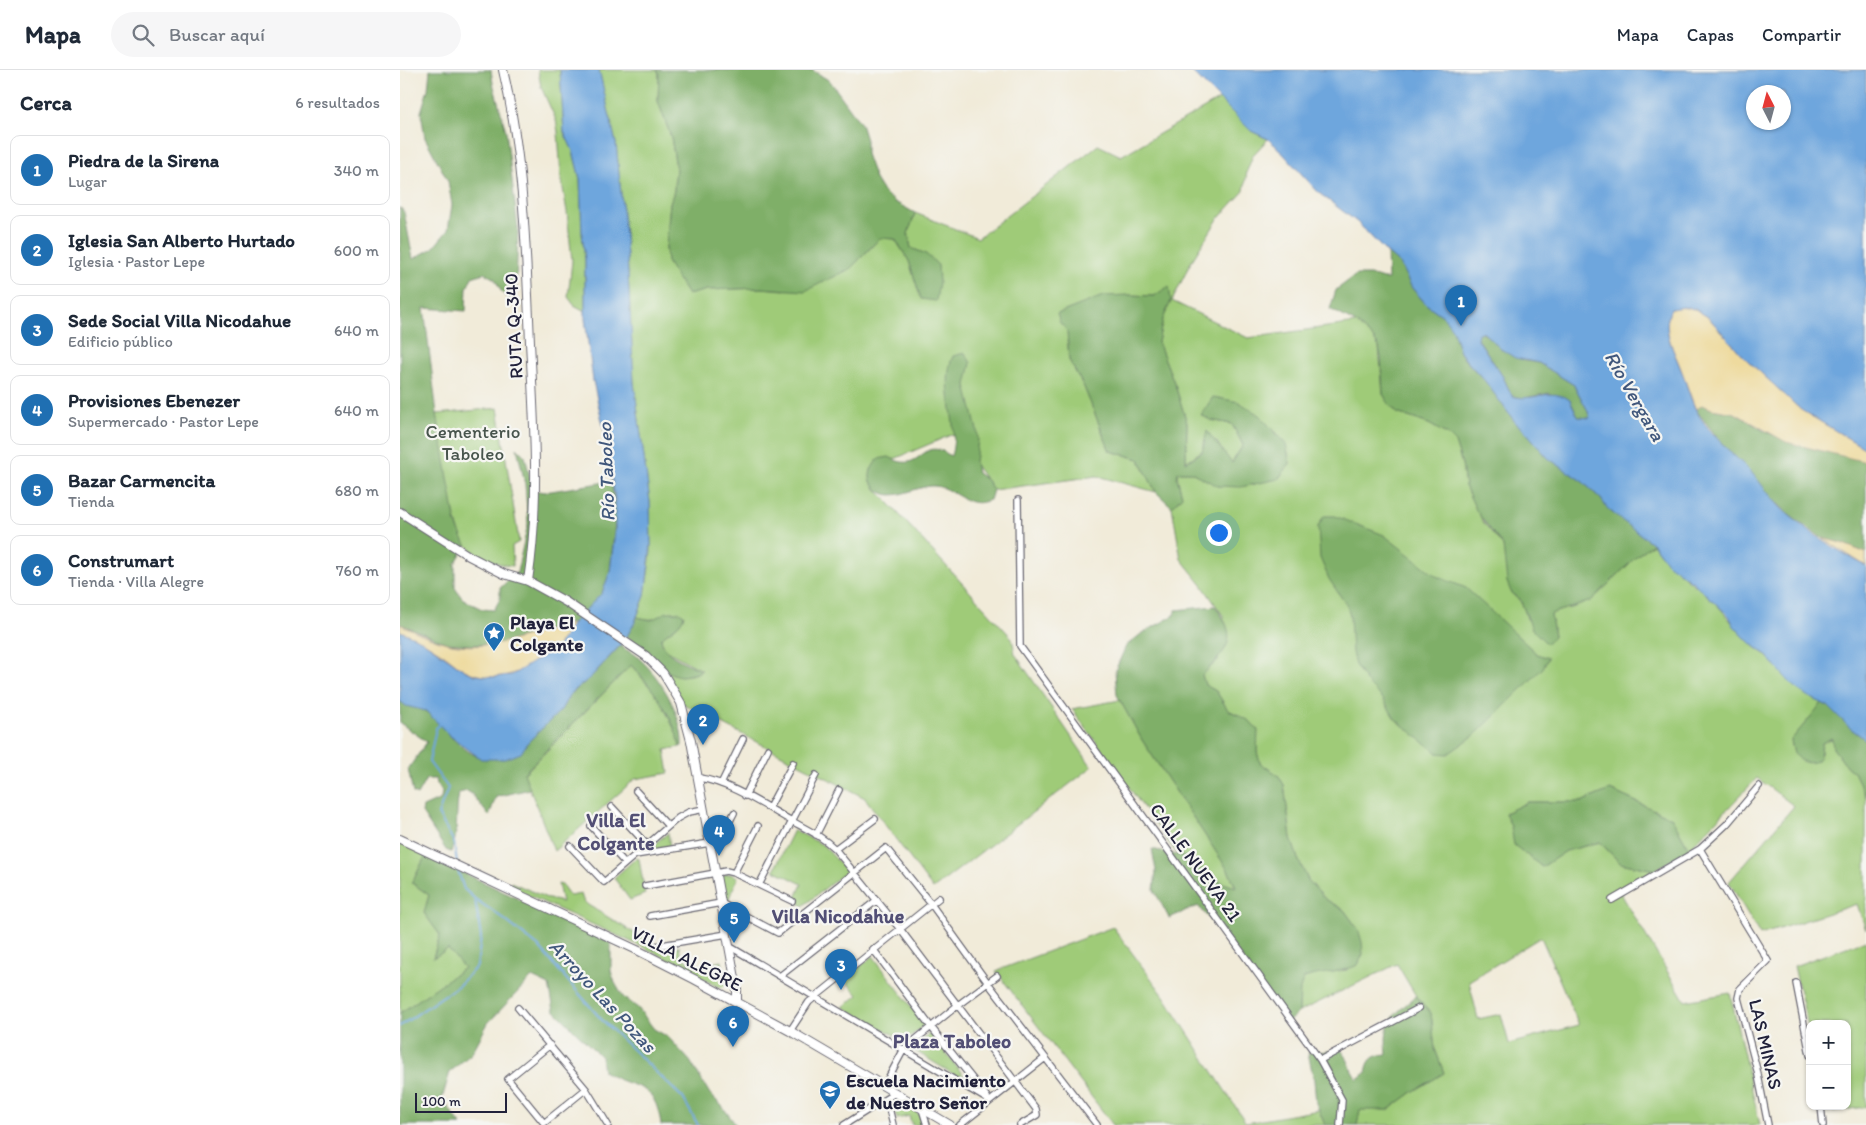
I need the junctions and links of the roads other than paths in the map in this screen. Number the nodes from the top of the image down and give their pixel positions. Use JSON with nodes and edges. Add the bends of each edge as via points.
{"nodes":[{"id":1,"x":503,"y":70,"type":"edge"},
{"id":2,"x":1018,"y":500,"type":"dead end"},
{"id":3,"x":400,"y":512,"type":"edge"},
{"id":4,"x":528,"y":581,"type":"junction"},
{"id":5,"x":743,"y":739,"type":"dead end"},
{"id":6,"x":768,"y":750,"type":"dead end"},
{"id":7,"x":793,"y":763,"type":"dead end"},
{"id":8,"x":816,"y":775,"type":"dead end"},
{"id":9,"x":699,"y":778,"type":"junction"},
{"id":10,"x":720,"y":784,"type":"junction"},
{"id":11,"x":1759,"y":786,"type":"dead end"},
{"id":12,"x":839,"y":790,"type":"dead end"},
{"id":13,"x":636,"y":791,"type":"dead end"},
{"id":14,"x":745,"y":796,"type":"junction"},
{"id":15,"x":612,"y":807,"type":"dead end"},
{"id":16,"x":769,"y":808,"type":"junction"},
{"id":17,"x":704,"y":809,"type":"junction"},
{"id":18,"x":734,"y":813,"type":"dead end"},
{"id":19,"x":875,"y":819,"type":"dead end"},
{"id":20,"x":792,"y":821,"type":"junction"},
{"id":21,"x":591,"y":826,"type":"dead end"},
{"id":22,"x":668,"y":826,"type":"junction"},
{"id":23,"x":758,"y":826,"type":"dead end"},
{"id":24,"x":816,"y":835,"type":"junction"},
{"id":25,"x":400,"y":839,"type":"edge"},
{"id":26,"x":710,"y":844,"type":"junction"},
{"id":27,"x":646,"y":845,"type":"junction"},
{"id":28,"x":570,"y":846,"type":"dead end"},
{"id":29,"x":835,"y":849,"type":"junction"},
{"id":30,"x":1700,"y":849,"type":"junction"},
{"id":31,"x":634,"y":855,"type":"junction"},
{"id":32,"x":625,"y":863,"type":"junction"},
{"id":33,"x":854,"y":872,"type":"junction"},
{"id":34,"x":716,"y":873,"type":"junction"},
{"id":35,"x":734,"y":873,"type":"junction"},
{"id":36,"x":759,"y":885,"type":"junction"},
{"id":37,"x":644,"y":886,"type":"dead end"},
{"id":38,"x":939,"y":898,"type":"dead end"},
{"id":39,"x":877,"y":900,"type":"junction"},
{"id":40,"x":1612,"y":900,"type":"dead end"},
{"id":41,"x":792,"y":901,"type":"dead end"},
{"id":42,"x":721,"y":903,"type":"junction"},
{"id":43,"x":931,"y":904,"type":"junction"},
{"id":44,"x":650,"y":916,"type":"dead end"},
{"id":45,"x":900,"y":929,"type":"junction"},
{"id":46,"x":727,"y":934,"type":"junction"},
{"id":47,"x":656,"y":946,"type":"dead end"},
{"id":48,"x":729,"y":946,"type":"junction"},
{"id":49,"x":873,"y":949,"type":"junction"},
{"id":50,"x":780,"y":976,"type":"junction"},
{"id":51,"x":997,"y":976,"type":"dead end"},
{"id":52,"x":988,"y":983,"type":"junction"},
{"id":53,"x":1796,"y":983,"type":"dead end"},
{"id":54,"x":816,"y":997,"type":"junction"},
{"id":55,"x":737,"y":1002,"type":"junction"},
{"id":56,"x":958,"y":1005,"type":"junction"},
{"id":57,"x":518,"y":1008,"type":"dead end"},
{"id":58,"x":1419,"y":1008,"type":"dead end"},
{"id":59,"x":931,"y":1027,"type":"junction"},
{"id":60,"x":790,"y":1031,"type":"junction"},
{"id":61,"x":1806,"y":1034,"type":"edge"},
{"id":62,"x":550,"y":1045,"type":"junction"},
{"id":63,"x":904,"y":1049,"type":"junction"},
{"id":64,"x":1045,"y":1058,"type":"junction"},
{"id":65,"x":1320,"y":1060,"type":"junction"},
{"id":66,"x":1015,"y":1082,"type":"junction"},
{"id":67,"x":884,"y":1086,"type":"junction"},
{"id":68,"x":586,"y":1088,"type":"junction"},
{"id":69,"x":895,"y":1094,"type":"junction"},
{"id":70,"x":887,"y":1100,"type":"junction"},
{"id":71,"x":990,"y":1101,"type":"junction"},
{"id":72,"x":922,"y":1109,"type":"junction"},
{"id":73,"x":1821,"y":1110,"type":"edge"},
{"id":74,"x":858,"y":1116,"type":"junction"},
{"id":75,"x":608,"y":1125,"type":"edge"},
{"id":76,"x":844,"y":1125,"type":"edge"},
{"id":77,"x":860,"y":1125,"type":"edge"},
{"id":78,"x":893,"y":1125,"type":"edge"},
{"id":79,"x":926,"y":1125,"type":"edge"},
{"id":80,"x":950,"y":1125,"type":"edge"},
{"id":81,"x":960,"y":1125,"type":"edge"},
{"id":82,"x":1020,"y":1125,"type":"edge"},
{"id":83,"x":1097,"y":1125,"type":"edge"},
{"id":84,"x":1340,"y":1125,"type":"edge"},
{"id":85,"x":1768,"y":1125,"type":"edge"},
{"id":86,"x":1823,"y":1125,"type":"edge"}],
"edges":[{"from":1,"to":4,"type":"street","name":"RUTA Q-340","via":[[512,108],[526,250],[535,449],[535,512]]},
{"from":2,"to":65,"type":"street","name":"CALLE NUEVA 21","via":[[1020,646]]},
{"from":3,"to":4,"type":"street","via":[[475,559],[504,574]]},
{"from":4,"to":9,"type":"street","via":[[566,602],[656,664],[681,703]]},
{"from":5,"to":10,"type":"street"},
{"from":6,"to":14,"type":"street"},
{"from":7,"to":16,"type":"street"},
{"from":8,"to":20,"type":"street"},
{"from":9,"to":10,"type":"street"},
{"from":9,"to":17,"type":"street"},
{"from":10,"to":14,"type":"street"},
{"from":11,"to":30,"type":"street","via":[[1727,824]]},
{"from":12,"to":24,"type":"street"},
{"from":13,"to":22,"type":"street"},
{"from":14,"to":16,"type":"street"},
{"from":15,"to":27,"type":"street"},
{"from":16,"to":20,"type":"street"},
{"from":17,"to":22,"type":"street","via":[[683,815]]},
{"from":17,"to":26,"type":"street"},
{"from":18,"to":26,"type":"street","via":[[720,840]]},
{"from":19,"to":29,"type":"street"},
{"from":20,"to":24,"type":"street"},
{"from":20,"to":36,"type":"street"},
{"from":21,"to":32,"type":"street"},
{"from":22,"to":27,"type":"street"},
{"from":23,"to":35,"type":"street"},
{"from":24,"to":29,"type":"street"},
{"from":25,"to":55,"type":"street","name":"VILLA ALEGRE","via":[[637,950]]},
{"from":26,"to":31,"type":"street"},
{"from":26,"to":34,"type":"street"},
{"from":27,"to":31,"type":"street"},
{"from":28,"to":32,"type":"street","via":[[604,882]]},
{"from":29,"to":33,"type":"street"},
{"from":30,"to":40,"type":"street"},
{"from":30,"to":85,"type":"street","name":"LAS MINAS","via":[[1768,961],[1740,990],[1738,998]]},
{"from":31,"to":32,"type":"street"},
{"from":33,"to":39,"type":"street"},
{"from":33,"to":42,"type":"street","via":[[778,933]]},
{"from":33,"to":43,"type":"street","via":[[886,848]]},
{"from":34,"to":35,"type":"street"},
{"from":34,"to":37,"type":"street"},
{"from":34,"to":42,"type":"street"},
{"from":35,"to":36,"type":"street"},
{"from":36,"to":41,"type":"street"},
{"from":38,"to":43,"type":"street"},
{"from":39,"to":45,"type":"street"},
{"from":39,"to":50,"type":"street"},
{"from":42,"to":44,"type":"street"},
{"from":42,"to":46,"type":"street"},
{"from":43,"to":45,"type":"street"},
{"from":43,"to":52,"type":"street"},
{"from":45,"to":49,"type":"street"},
{"from":45,"to":56,"type":"street"},
{"from":46,"to":47,"type":"street"},
{"from":46,"to":48,"type":"street"},
{"from":48,"to":50,"type":"street"},
{"from":48,"to":55,"type":"street"},
{"from":49,"to":54,"type":"street"},
{"from":49,"to":59,"type":"street"},
{"from":50,"to":54,"type":"street"},
{"from":51,"to":52,"type":"street"},
{"from":52,"to":56,"type":"street"},
{"from":52,"to":64,"type":"street"},
{"from":53,"to":61,"type":"street"},
{"from":54,"to":60,"type":"street","via":[[802,1010]]},
{"from":54,"to":63,"type":"street"},
{"from":55,"to":60,"type":"street","name":"VILLA ALEGRE"},
{"from":56,"to":59,"type":"street"},
{"from":56,"to":66,"type":"street"},
{"from":57,"to":62,"type":"street"},
{"from":58,"to":65,"type":"street"},
{"from":59,"to":63,"type":"street"},
{"from":59,"to":71,"type":"street"},
{"from":60,"to":67,"type":"street","name":"VILLA ALEGRE"},
{"from":62,"to":68,"type":"street"},
{"from":62,"to":68,"type":"street","via":[[508,1079],[544,1122]]},
{"from":63,"to":67,"type":"street"},
{"from":63,"to":71,"type":"street"},
{"from":64,"to":66,"type":"street"},
{"from":64,"to":83,"type":"street"},
{"from":65,"to":84,"type":"street","name":"CALLE NUEVA 21","via":[[1342,1100]]},
{"from":66,"to":71,"type":"street"},
{"from":66,"to":82,"type":"street","via":[[1037,1112],[1034,1118]]},
{"from":67,"to":69,"type":"street","name":"VILLA ALEGRE"},
{"from":68,"to":75,"type":"street"},
{"from":69,"to":70,"type":"street"},
{"from":69,"to":72,"type":"street","name":"VILLA ALEGRE"},
{"from":70,"to":74,"type":"street"},
{"from":70,"to":78,"type":"street"},
{"from":71,"to":81,"type":"street"},
{"from":72,"to":79,"type":"street"},
{"from":72,"to":80,"type":"street","name":"VILLA ALEGRE"},
{"from":73,"to":86,"type":"street"},
{"from":74,"to":76,"type":"street"},
{"from":74,"to":77,"type":"street"}]}
